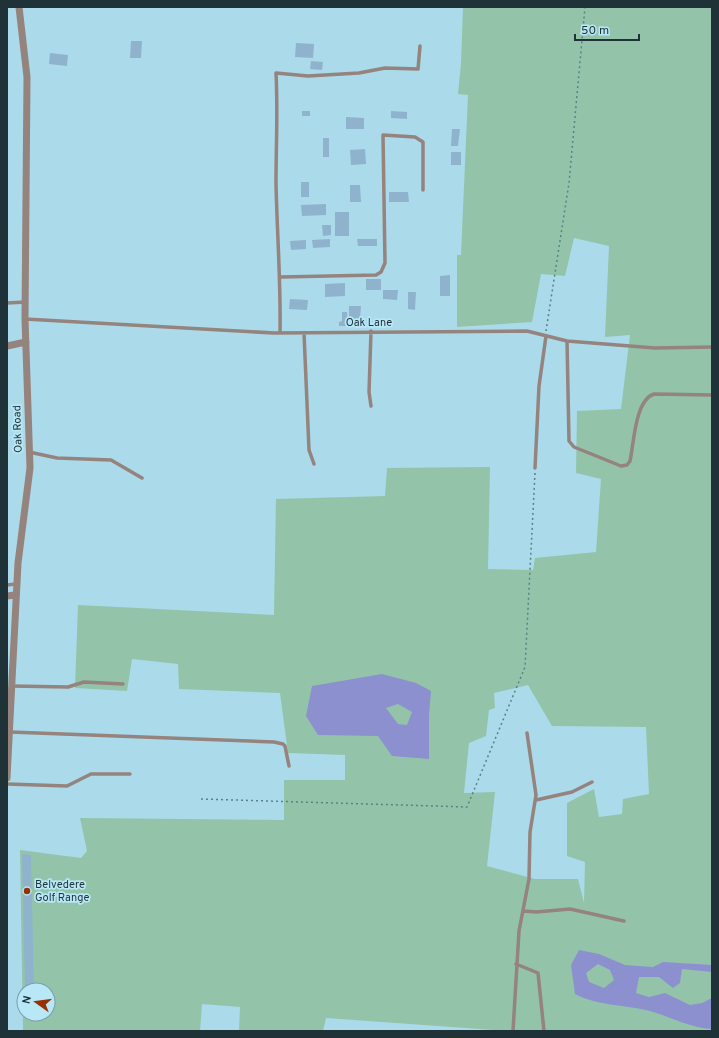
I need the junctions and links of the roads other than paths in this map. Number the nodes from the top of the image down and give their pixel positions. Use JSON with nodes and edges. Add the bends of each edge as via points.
{"nodes":[{"id":1,"x":19,"y":7,"type":"edge"},
{"id":2,"x":420,"y":46,"type":"dead end"},
{"id":3,"x":423,"y":190,"type":"dead end"},
{"id":4,"x":281,"y":278,"type":"junction"},
{"id":5,"x":26,"y":302,"type":"junction"},
{"id":6,"x":7,"y":303,"type":"edge"},
{"id":7,"x":25,"y":319,"type":"junction"},
{"id":8,"x":371,"y":331,"type":"junction"},
{"id":9,"x":280,"y":333,"type":"junction"},
{"id":10,"x":304,"y":333,"type":"junction"},
{"id":11,"x":546,"y":336,"type":"junction"},
{"id":12,"x":567,"y":341,"type":"junction"},
{"id":13,"x":26,"y":342,"type":"junction"},
{"id":14,"x":7,"y":346,"type":"edge"},
{"id":15,"x":712,"y":347,"type":"edge"},
{"id":16,"x":712,"y":394,"type":"edge"},
{"id":17,"x":371,"y":406,"type":"dead end"},
{"id":18,"x":29,"y":452,"type":"junction"},
{"id":19,"x":314,"y":464,"type":"dead end"},
{"id":20,"x":535,"y":468,"type":"road end"},
{"id":21,"x":142,"y":478,"type":"dead end"},
{"id":22,"x":16,"y":584,"type":"junction"},
{"id":23,"x":7,"y":585,"type":"edge"},
{"id":24,"x":15,"y":595,"type":"junction"},
{"id":25,"x":7,"y":596,"type":"edge"},
{"id":26,"x":123,"y":684,"type":"dead end"},
{"id":27,"x":11,"y":686,"type":"junction"},
{"id":28,"x":10,"y":732,"type":"junction"},
{"id":29,"x":526,"y":733,"type":"dead end"},
{"id":30,"x":8,"y":752,"type":"edge"},
{"id":31,"x":289,"y":766,"type":"dead end"},
{"id":32,"x":130,"y":774,"type":"dead end"},
{"id":33,"x":7,"y":778,"type":"edge"},
{"id":34,"x":592,"y":782,"type":"dead end"},
{"id":35,"x":7,"y":784,"type":"edge"},
{"id":36,"x":536,"y":800,"type":"junction"},
{"id":37,"x":524,"y":911,"type":"junction"},
{"id":38,"x":624,"y":921,"type":"dead end"},
{"id":39,"x":516,"y":964,"type":"junction"},
{"id":40,"x":513,"y":1031,"type":"edge"},
{"id":41,"x":544,"y":1031,"type":"edge"}],
"edges":[{"from":1,"to":5,"type":"street","name":"Oak Road","via":[[27,77]]},
{"from":2,"to":4,"type":"lane","via":[[418,69],[385,68],[358,73],[308,76],[276,73],[276,198]]},
{"from":3,"to":4,"type":"lane","via":[[423,142],[415,137],[383,135],[385,263],[381,272],[376,275]]},
{"from":4,"to":9,"type":"lane"},
{"from":5,"to":6,"type":"lane"},
{"from":5,"to":7,"type":"street","name":"Oak Road"},
{"from":7,"to":9,"type":"lane","name":"Oak Lane"},
{"from":7,"to":13,"type":"street","name":"Oak Road"},
{"from":8,"to":10,"type":"lane","name":"Oak Lane"},
{"from":8,"to":11,"type":"lane","name":"Oak Lane","via":[[527,331]]},
{"from":8,"to":17,"type":"lane"},
{"from":9,"to":10,"type":"lane","name":"Oak Lane"},
{"from":10,"to":19,"type":"lane","via":[[310,450]]},
{"from":11,"to":12,"type":"lane","name":"Oak Lane"},
{"from":11,"to":20,"type":"lane","via":[[539,386]]},
{"from":12,"to":15,"type":"lane","name":"Oak Lane","via":[[655,348]]},
{"from":12,"to":16,"type":"lane","via":[[568,441],[574,447],[621,466],[627,465],[630,461],[639,414],[647,396]]},
{"from":13,"to":14,"type":"street"},
{"from":13,"to":18,"type":"street","name":"Oak Road"},
{"from":18,"to":21,"type":"lane","via":[[57,458],[111,460]]},
{"from":18,"to":22,"type":"street","name":"Oak Road","via":[[30,468]]},
{"from":22,"to":23,"type":"lane"},
{"from":22,"to":24,"type":"street","name":"Oak Road"},
{"from":24,"to":25,"type":"street"},
{"from":24,"to":27,"type":"street","name":"Oak Road"},
{"from":26,"to":27,"type":"lane","via":[[84,682],[68,687]]},
{"from":27,"to":28,"type":"street","name":"Oak Road"},
{"from":28,"to":30,"type":"street","name":"Oak Road"},
{"from":28,"to":31,"type":"lane","via":[[274,742],[285,746]]},
{"from":29,"to":36,"type":"lane","via":[[534,773]]},
{"from":30,"to":33,"type":"street","name":"Oak Road"},
{"from":32,"to":35,"type":"lane","via":[[90,774],[67,786]]},
{"from":34,"to":36,"type":"lane","via":[[572,792]]},
{"from":36,"to":37,"type":"lane","via":[[530,832],[529,879]]},
{"from":37,"to":38,"type":"lane","via":[[570,909]]},
{"from":37,"to":39,"type":"lane"},
{"from":39,"to":40,"type":"lane"},
{"from":39,"to":41,"type":"lane","via":[[538,973]]}]}
